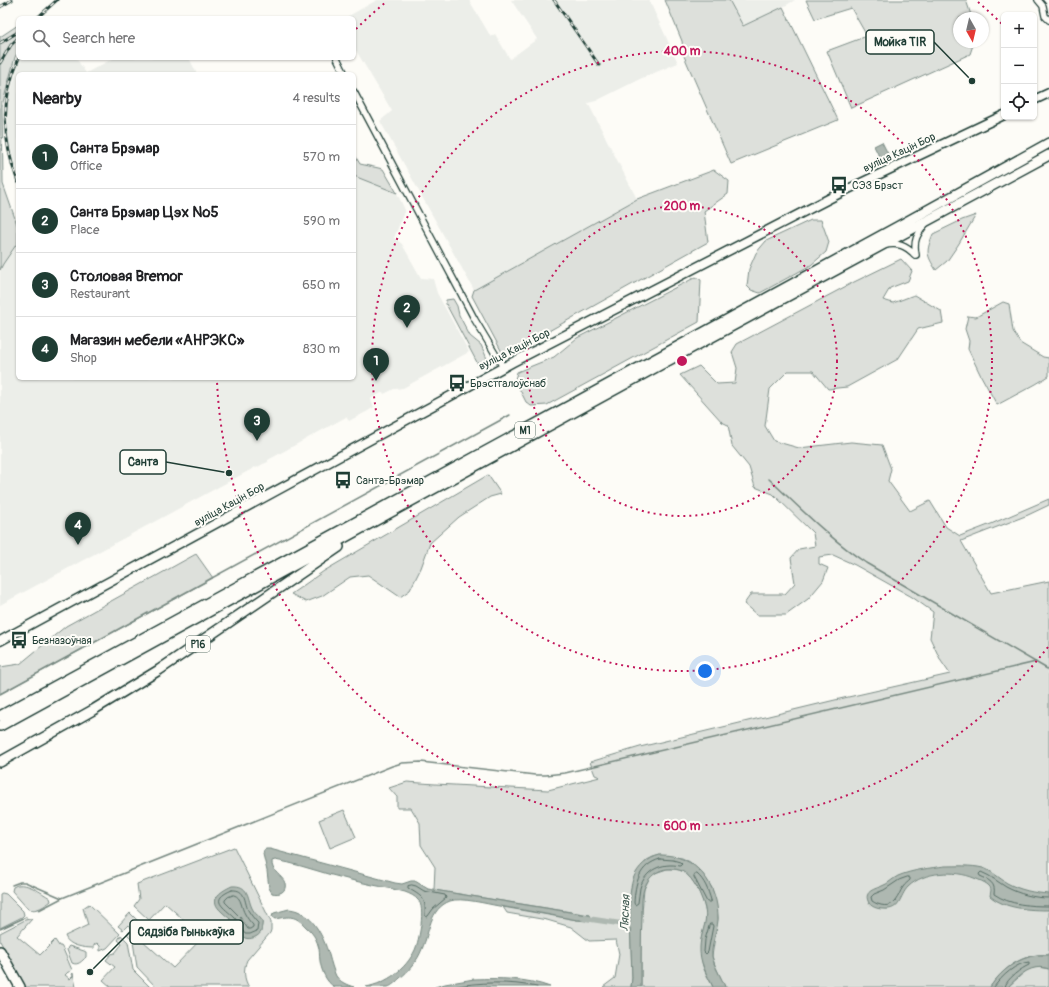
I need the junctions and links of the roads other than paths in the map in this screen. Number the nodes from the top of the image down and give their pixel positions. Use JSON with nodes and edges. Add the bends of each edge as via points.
{"nodes":[{"id":1,"x":1038,"y":0,"type":"edge"},
{"id":2,"x":1049,"y":20,"type":"edge"},
{"id":3,"x":338,"y":60,"type":"edge"},
{"id":4,"x":344,"y":72,"type":"edge"},
{"id":5,"x":1049,"y":93,"type":"edge"},
{"id":6,"x":356,"y":96,"type":"edge"},
{"id":7,"x":1037,"y":99,"type":"edge"},
{"id":8,"x":1001,"y":116,"type":"edge"},
{"id":9,"x":1049,"y":143,"type":"edge"},
{"id":10,"x":1049,"y":155,"type":"edge"},
{"id":11,"x":930,"y":219,"type":"junction"},
{"id":12,"x":879,"y":246,"type":"junction"},
{"id":13,"x":503,"y":367,"type":"junction"},
{"id":14,"x":389,"y":514,"type":"junction"},
{"id":15,"x":0,"y":641,"type":"edge"},
{"id":16,"x":0,"y":716,"type":"edge"},
{"id":17,"x":0,"y":726,"type":"edge"},
{"id":18,"x":0,"y":762,"type":"edge"},
{"id":19,"x":0,"y":951,"type":"edge"},
{"id":20,"x":20,"y":987,"type":"edge"}],
"edges":[{"from":1,"to":2,"type":"street"},
{"from":3,"to":4,"type":"street"},
{"from":5,"to":7,"type":"main road"},
{"from":6,"to":13,"type":"street","via":[[475,320]]},
{"from":8,"to":13,"type":"main road","name":"вуліца Кацін Бор","via":[[842,192]]},
{"from":9,"to":16,"type":"main road","number":"М1"},
{"from":10,"to":11,"type":"main road","number":"М1"},
{"from":11,"to":12,"type":"main road","number":"М1"},
{"from":11,"to":12,"type":"street","via":[[914,242],[916,255],[906,246]]},
{"from":12,"to":14,"type":"main road","number":"М1"},
{"from":13,"to":15,"type":"main road","name":"вуліца Кацін Бор"},
{"from":14,"to":17,"type":"main road","number":"М1"},
{"from":14,"to":18,"type":"main road","number":"Р16","via":[[159,670]]},
{"from":19,"to":20,"type":"main road"}]}
